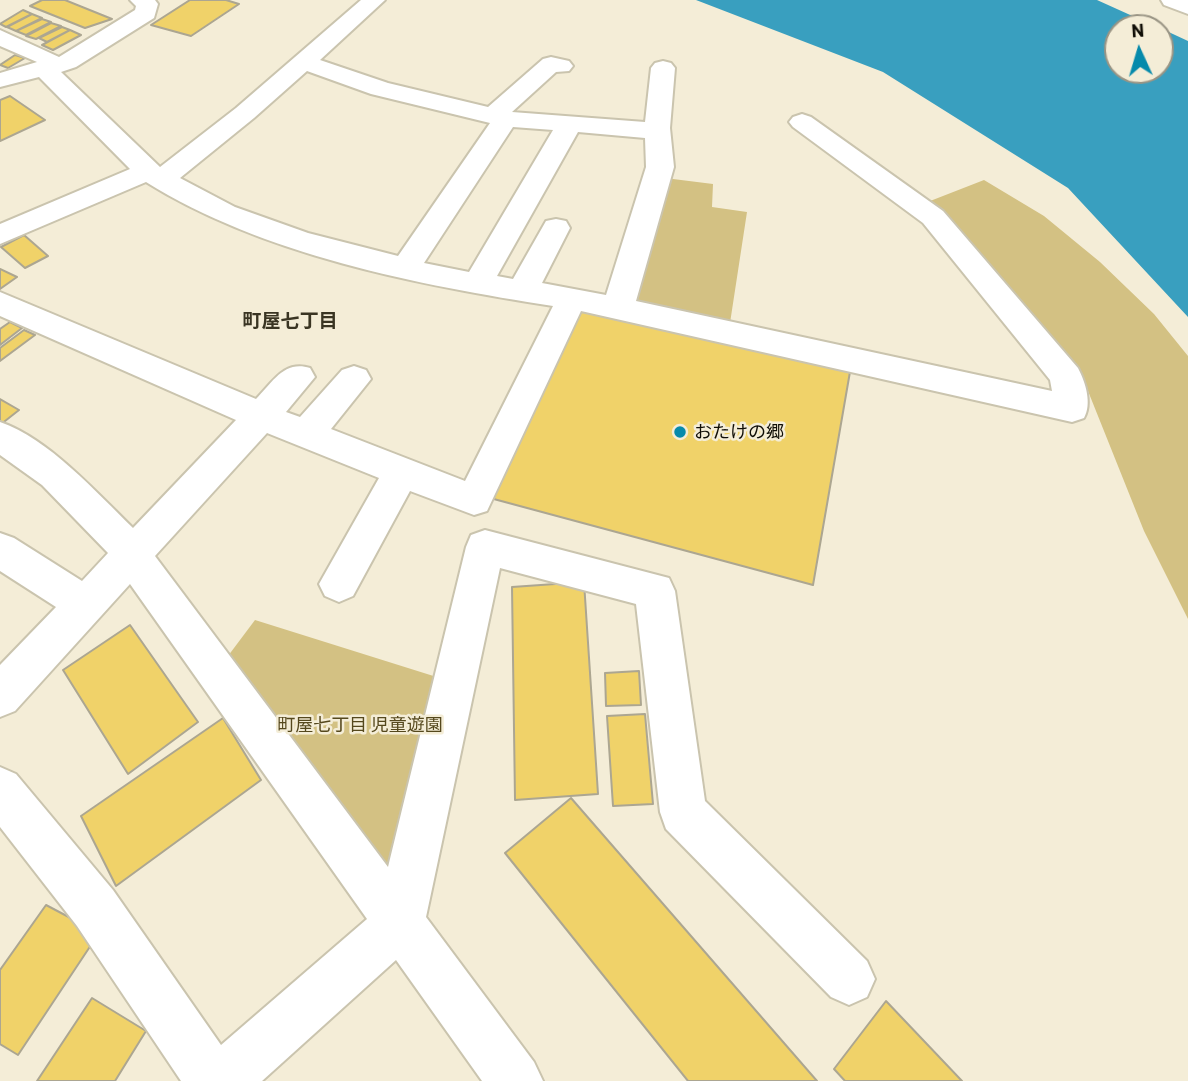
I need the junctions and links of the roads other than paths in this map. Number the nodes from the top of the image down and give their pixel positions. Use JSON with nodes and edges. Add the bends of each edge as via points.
{"nodes":[{"id":1,"x":141,"y":0,"type":"edge"},
{"id":2,"x":374,"y":0,"type":"edge"},
{"id":3,"x":1172,"y":0,"type":"edge"},
{"id":4,"x":1188,"y":7,"type":"edge"},
{"id":5,"x":0,"y":37,"type":"edge"},
{"id":6,"x":303,"y":62,"type":"junction"},
{"id":7,"x":51,"y":65,"type":"junction"},
{"id":8,"x":561,"y":66,"type":"dead end"},
{"id":9,"x":663,"y":68,"type":"dead end"},
{"id":10,"x":0,"y":80,"type":"edge"},
{"id":11,"x":499,"y":118,"type":"junction"},
{"id":12,"x":802,"y":122,"type":"dead end"},
{"id":13,"x":569,"y":126,"type":"junction"},
{"id":14,"x":657,"y":131,"type":"junction"},
{"id":15,"x":155,"y":175,"type":"junction"},
{"id":16,"x":556,"y":228,"type":"dead end"},
{"id":17,"x":0,"y":235,"type":"edge"},
{"id":18,"x":405,"y":268,"type":"junction"},
{"id":19,"x":477,"y":284,"type":"junction"},
{"id":20,"x":522,"y":291,"type":"junction"},
{"id":21,"x":572,"y":298,"type":"junction"},
{"id":22,"x":0,"y":303,"type":"edge"},
{"id":23,"x":618,"y":308,"type":"junction"},
{"id":24,"x":298,"y":377,"type":"dead end"},
{"id":25,"x":354,"y":379,"type":"dead end"},
{"id":26,"x":261,"y":416,"type":"junction"},
{"id":27,"x":306,"y":434,"type":"junction"},
{"id":28,"x":0,"y":436,"type":"edge"},
{"id":29,"x":402,"y":472,"type":"junction"},
{"id":30,"x":474,"y":500,"type":"junction"},
{"id":31,"x":485,"y":547,"type":"junction"},
{"id":32,"x":0,"y":550,"type":"edge"},
{"id":33,"x":131,"y":556,"type":"junction"},
{"id":34,"x":339,"y":584,"type":"dead end"},
{"id":35,"x":86,"y":605,"type":"junction"},
{"id":36,"x":0,"y":696,"type":"edge"},
{"id":37,"x":0,"y":790,"type":"edge"},
{"id":38,"x":400,"y":923,"type":"junction"},
{"id":39,"x":849,"y":979,"type":"dead end"},
{"id":40,"x":213,"y":1081,"type":"edge"},
{"id":41,"x":221,"y":1081,"type":"edge"},
{"id":42,"x":515,"y":1081,"type":"edge"}],
"edges":[{"from":1,"to":7,"type":"street","via":[[147,4],[146,13],[83,54]]},
{"from":2,"to":6,"type":"street"},
{"from":3,"to":4,"type":"street"},
{"from":5,"to":7,"type":"street","via":[[49,59]]},
{"from":6,"to":11,"type":"street","via":[[380,89]]},
{"from":6,"to":15,"type":"street","via":[[245,113]]},
{"from":7,"to":10,"type":"street"},
{"from":7,"to":15,"type":"street","via":[[49,74]]},
{"from":8,"to":11,"type":"street","via":[[551,64]]},
{"from":9,"to":14,"type":"street"},
{"from":11,"to":13,"type":"street"},
{"from":11,"to":18,"type":"street"},
{"from":12,"to":23,"type":"street","via":[[933,217],[1066,377],[1072,409]]},
{"from":13,"to":14,"type":"street"},
{"from":13,"to":19,"type":"street"},
{"from":14,"to":23,"type":"street","via":[[660,167]]},
{"from":15,"to":17,"type":"street"},
{"from":15,"to":18,"type":"street","via":[[225,213]]},
{"from":16,"to":20,"type":"street"},
{"from":18,"to":19,"type":"street"},
{"from":19,"to":20,"type":"street"},
{"from":20,"to":21,"type":"street"},
{"from":21,"to":23,"type":"street"},
{"from":21,"to":30,"type":"street"},
{"from":22,"to":26,"type":"street"},
{"from":24,"to":26,"type":"street"},
{"from":25,"to":27,"type":"street"},
{"from":26,"to":27,"type":"street"},
{"from":26,"to":33,"type":"street"},
{"from":27,"to":29,"type":"street"},
{"from":28,"to":33,"type":"street","via":[[55,475]]},
{"from":29,"to":30,"type":"street"},
{"from":29,"to":34,"type":"street"},
{"from":30,"to":31,"type":"street","via":[[475,533]]},
{"from":31,"to":38,"type":"street"},
{"from":31,"to":39,"type":"street","via":[[655,591],[683,812]]},
{"from":32,"to":35,"type":"street"},
{"from":33,"to":35,"type":"street"},
{"from":33,"to":38,"type":"street"},
{"from":35,"to":36,"type":"street"},
{"from":37,"to":40,"type":"street","via":[[94,908]]},
{"from":38,"to":41,"type":"street"},
{"from":38,"to":42,"type":"street"}]}
